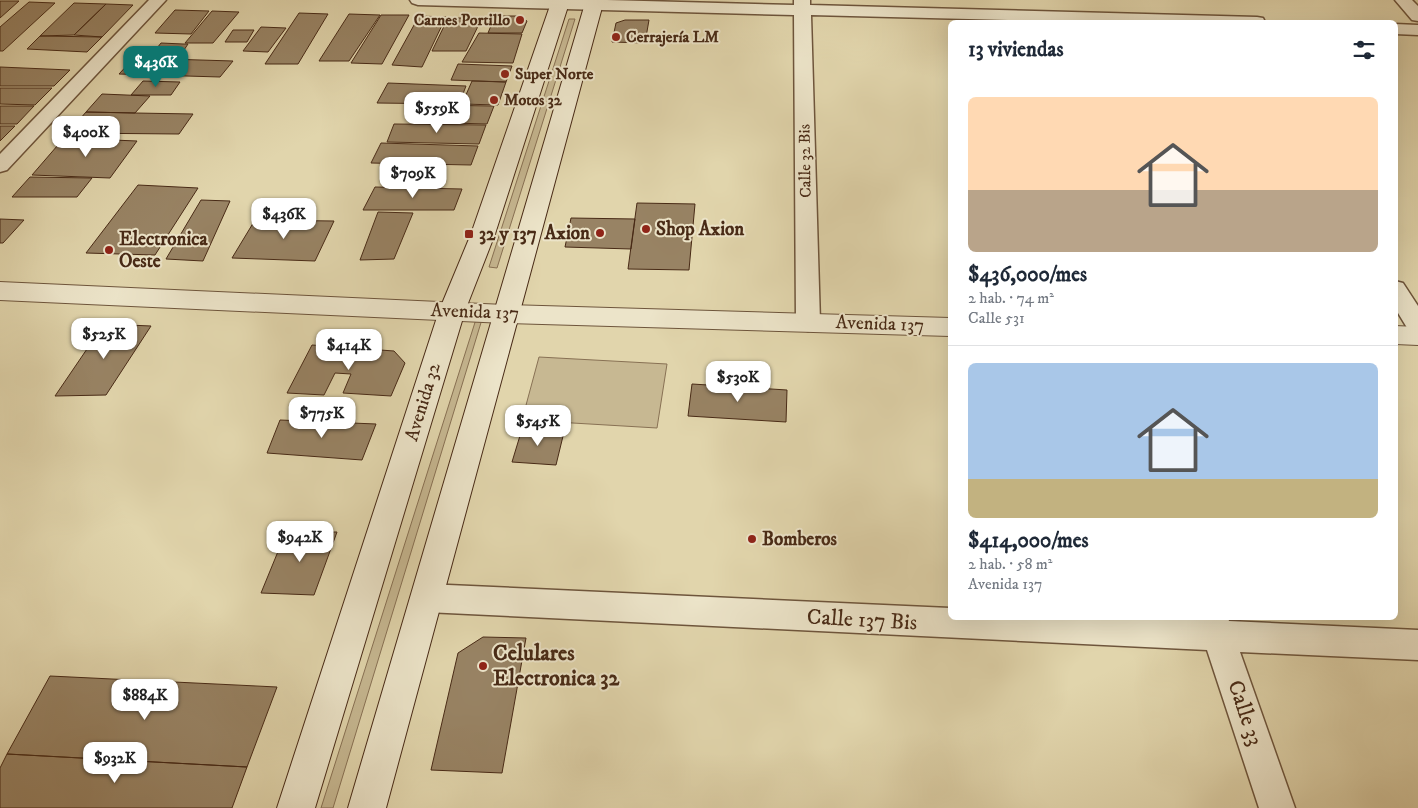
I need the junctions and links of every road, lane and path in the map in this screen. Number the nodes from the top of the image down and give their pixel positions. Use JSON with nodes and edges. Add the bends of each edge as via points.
{"nodes":[{"id":1,"x":158,"y":0,"type":"edge"},
{"id":2,"x":418,"y":0,"type":"edge"},
{"id":3,"x":1404,"y":0,"type":"edge"},
{"id":4,"x":561,"y":2,"type":"edge"},
{"id":5,"x":594,"y":2,"type":"edge"},
{"id":6,"x":802,"y":4,"type":"edge"},
{"id":7,"x":1009,"y":13,"type":"edge"},
{"id":8,"x":1418,"y":16,"type":"edge"},
{"id":9,"x":1176,"y":20,"type":"edge"},
{"id":10,"x":1398,"y":29,"type":"edge"},
{"id":11,"x":1418,"y":30,"type":"edge"},
{"id":12,"x":0,"y":166,"type":"edge"},
{"id":13,"x":0,"y":291,"type":"edge"},
{"id":14,"x":1398,"y":294,"type":"edge"},
{"id":15,"x":452,"y":311,"type":"junction"},
{"id":16,"x":505,"y":314,"type":"junction"},
{"id":17,"x":808,"y":322,"type":"junction"},
{"id":18,"x":1418,"y":325,"type":"edge"},
{"id":19,"x":948,"y":327,"type":"edge"},
{"id":20,"x":1398,"y":336,"type":"edge"},
{"id":21,"x":1418,"y":336,"type":"edge"},
{"id":22,"x":426,"y":598,"type":"junction"},
{"id":23,"x":948,"y":617,"type":"edge"},
{"id":24,"x":1025,"y":620,"type":"edge"},
{"id":25,"x":1216,"y":627,"type":"edge"},
{"id":26,"x":1418,"y":645,"type":"edge"},
{"id":27,"x":296,"y":808,"type":"edge"},
{"id":28,"x":367,"y":808,"type":"edge"},
{"id":29,"x":1277,"y":808,"type":"edge"}],
"edges":[{"from":1,"to":12,"type":"street"},
{"from":2,"to":4,"type":"street"},
{"from":3,"to":8,"type":"street"},
{"from":4,"to":5,"type":"street"},
{"from":4,"to":15,"type":"main road","name":"Avenida 32","via":[[483,234]]},
{"from":5,"to":6,"type":"street"},
{"from":5,"to":16,"type":"main road"},
{"from":6,"to":7,"type":"street"},
{"from":6,"to":17,"type":"street","name":"Calle 32 Bis"},
{"from":7,"to":9,"type":"street"},
{"from":10,"to":11,"type":"street"},
{"from":13,"to":15,"type":"main road","name":"Avenida 137"},
{"from":14,"to":18,"type":"street"},
{"from":15,"to":16,"type":"main road","name":"Avenida 137"},
{"from":15,"to":27,"type":"main road","name":"Avenida 32"},
{"from":16,"to":17,"type":"main road","name":"Avenida 137"},
{"from":16,"to":22,"type":"main road"},
{"from":17,"to":19,"type":"main road","name":"Avenida 137"},
{"from":20,"to":21,"type":"main road"},
{"from":22,"to":23,"type":"street","name":"Calle 137 Bis"},
{"from":22,"to":28,"type":"main road"},
{"from":24,"to":25,"type":"street","name":"Calle 137 Bis"},
{"from":25,"to":26,"type":"street","name":"Calle 137 Bis"},
{"from":25,"to":29,"type":"street","name":"Calle 33"}]}
